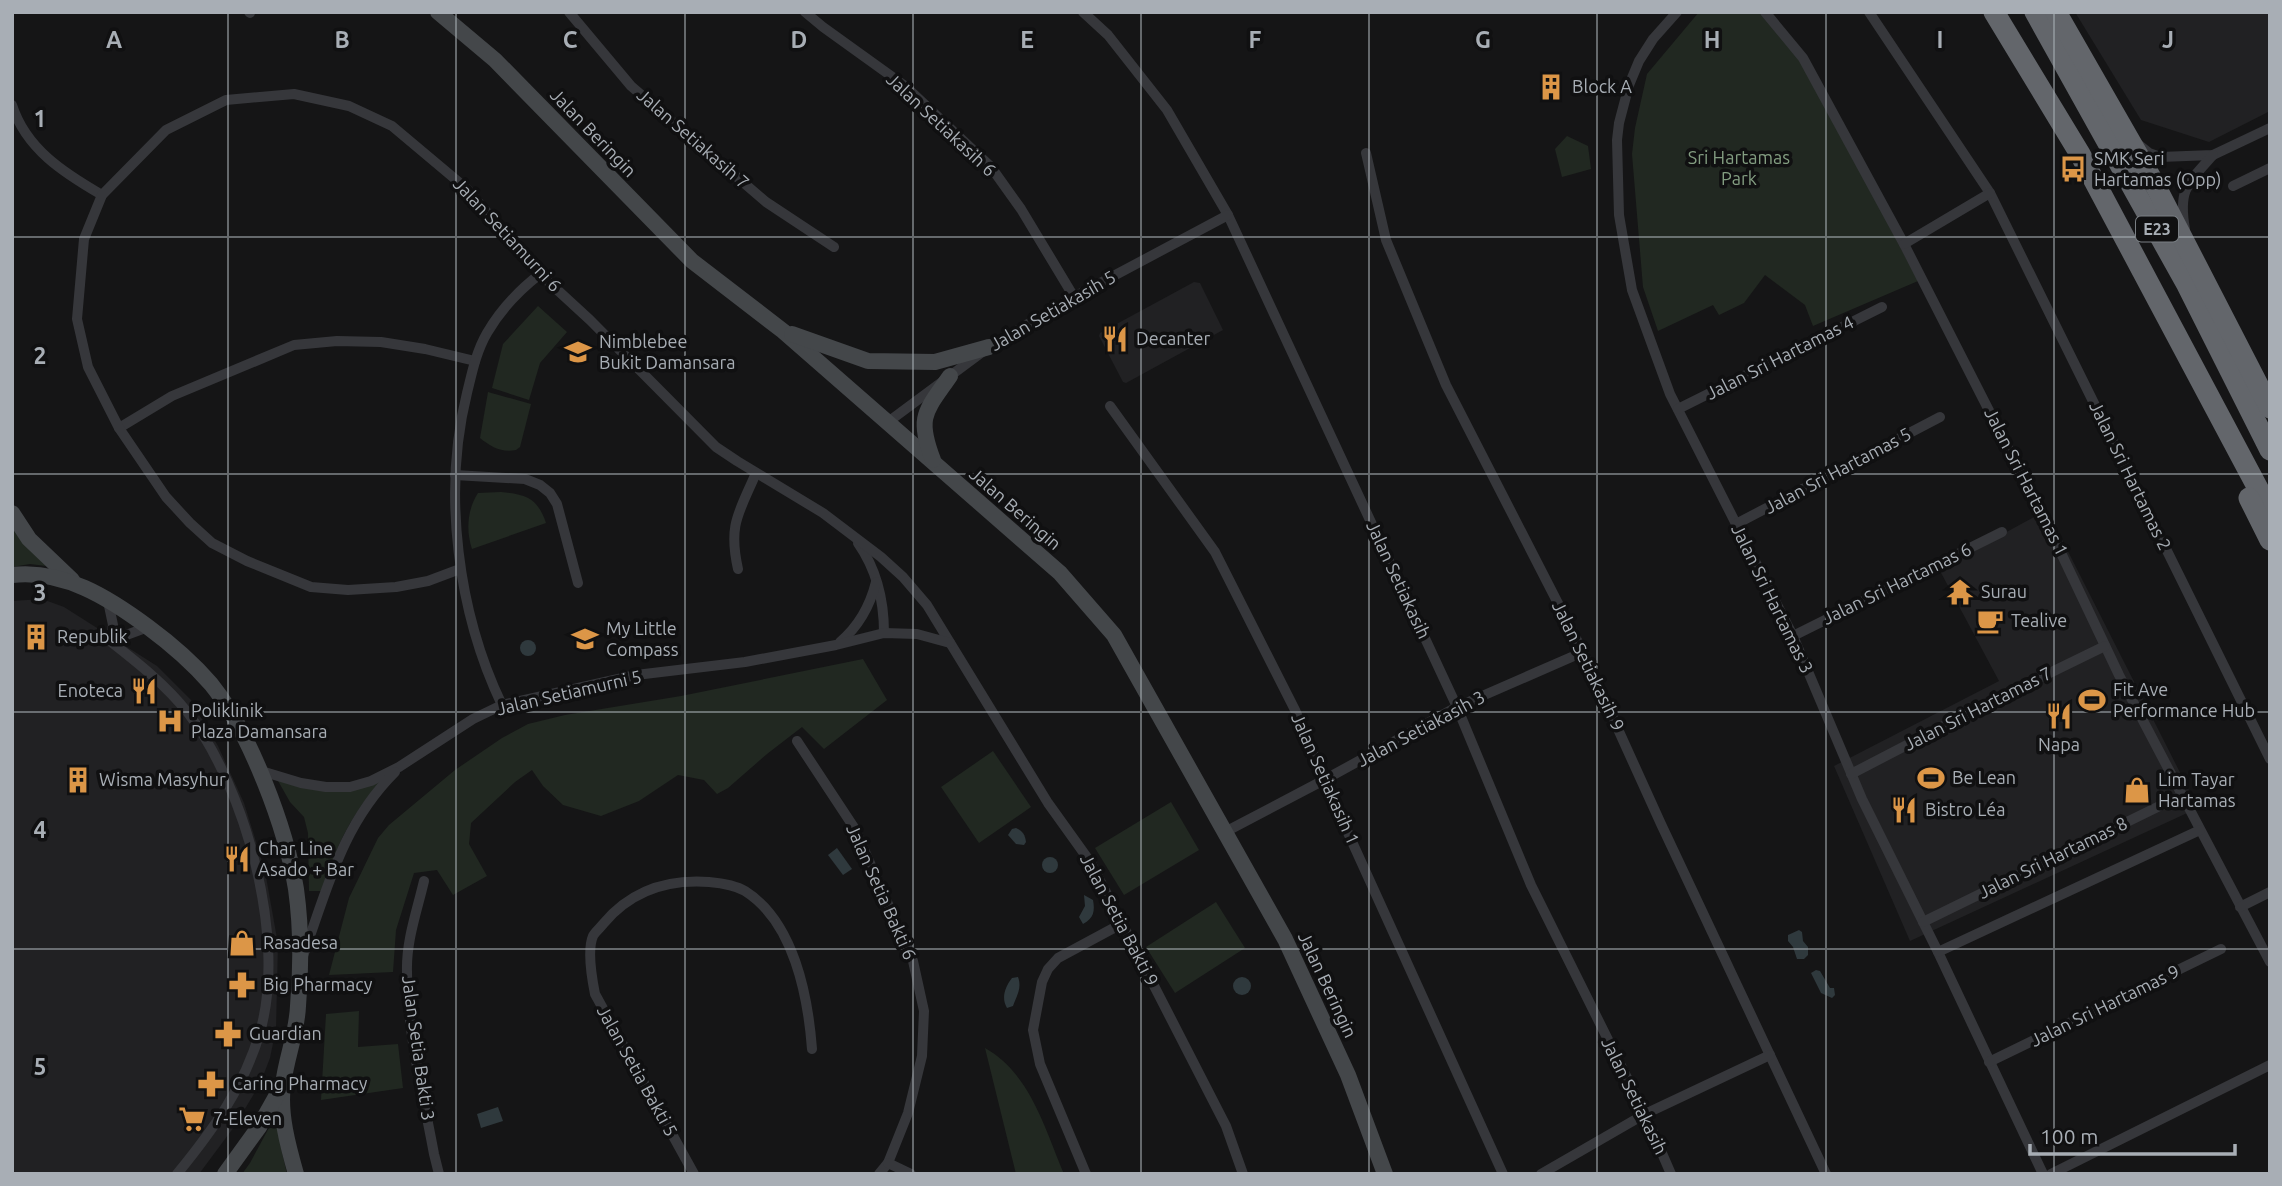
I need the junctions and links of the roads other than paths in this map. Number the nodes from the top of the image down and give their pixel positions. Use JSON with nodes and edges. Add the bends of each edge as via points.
{"nodes":[{"id":1,"x":438,"y":12,"type":"edge"},
{"id":2,"x":569,"y":12,"type":"edge"},
{"id":3,"x":805,"y":12,"type":"edge"},
{"id":4,"x":1083,"y":12,"type":"edge"},
{"id":5,"x":1676,"y":12,"type":"edge"},
{"id":6,"x":1765,"y":12,"type":"edge"},
{"id":7,"x":1869,"y":12,"type":"edge"},
{"id":8,"x":1994,"y":12,"type":"edge"},
{"id":9,"x":2035,"y":12,"type":"edge"},
{"id":10,"x":2056,"y":12,"type":"edge"},
{"id":11,"x":12,"y":104,"type":"edge"},
{"id":12,"x":2121,"y":126,"type":"junction"},
{"id":13,"x":2270,"y":128,"type":"edge"},
{"id":14,"x":1366,"y":153,"type":"dead end"},
{"id":15,"x":2213,"y":155,"type":"junction"},
{"id":16,"x":2270,"y":168,"type":"edge"},
{"id":17,"x":2233,"y":186,"type":"dead end"},
{"id":18,"x":1990,"y":193,"type":"junction"},
{"id":19,"x":102,"y":195,"type":"junction"},
{"id":20,"x":1228,"y":215,"type":"junction"},
{"id":21,"x":2123,"y":235,"type":"junction"},
{"id":22,"x":1905,"y":244,"type":"junction"},
{"id":23,"x":834,"y":247,"type":"dead end"},
{"id":24,"x":2193,"y":258,"type":"junction"},
{"id":25,"x":540,"y":274,"type":"junction"},
{"id":26,"x":1073,"y":297,"type":"junction"},
{"id":27,"x":1882,"y":307,"type":"dead end"},
{"id":28,"x":783,"y":331,"type":"junction"},
{"id":29,"x":989,"y":347,"type":"junction"},
{"id":30,"x":475,"y":361,"type":"junction"},
{"id":31,"x":950,"y":376,"type":"junction"},
{"id":32,"x":1110,"y":406,"type":"dead end"},
{"id":33,"x":2270,"y":408,"type":"edge"},
{"id":34,"x":1678,"y":409,"type":"junction"},
{"id":35,"x":1940,"y":417,"type":"dead end"},
{"id":36,"x":888,"y":422,"type":"junction"},
{"id":37,"x":119,"y":428,"type":"junction"},
{"id":38,"x":2270,"y":450,"type":"edge"},
{"id":39,"x":935,"y":465,"type":"junction"},
{"id":40,"x":756,"y":473,"type":"junction"},
{"id":41,"x":455,"y":475,"type":"junction"},
{"id":42,"x":2270,"y":511,"type":"edge"},
{"id":43,"x":12,"y":513,"type":"edge"},
{"id":44,"x":1736,"y":524,"type":"junction"},
{"id":45,"x":2002,"y":532,"type":"dead end"},
{"id":46,"x":850,"y":534,"type":"junction"},
{"id":47,"x":2270,"y":540,"type":"edge"},
{"id":48,"x":460,"y":569,"type":"junction"},
{"id":49,"x":738,"y":569,"type":"dead end"},
{"id":50,"x":12,"y":575,"type":"edge"},
{"id":51,"x":876,"y":579,"type":"junction"},
{"id":52,"x":578,"y":583,"type":"dead end"},
{"id":53,"x":77,"y":584,"type":"junction"},
{"id":54,"x":108,"y":601,"type":"junction"},
{"id":55,"x":148,"y":627,"type":"junction"},
{"id":56,"x":884,"y":633,"type":"junction"},
{"id":57,"x":1793,"y":636,"type":"junction"},
{"id":58,"x":110,"y":641,"type":"junction"},
{"id":59,"x":950,"y":643,"type":"junction"},
{"id":60,"x":836,"y":645,"type":"junction"},
{"id":61,"x":2105,"y":646,"type":"junction"},
{"id":62,"x":1583,"y":652,"type":"junction"},
{"id":63,"x":502,"y":705,"type":"junction"},
{"id":64,"x":1457,"y":707,"type":"junction"},
{"id":65,"x":797,"y":741,"type":"dead end"},
{"id":66,"x":2270,"y":759,"type":"edge"},
{"id":67,"x":400,"y":767,"type":"junction"},
{"id":68,"x":258,"y":770,"type":"junction"},
{"id":69,"x":1851,"y":774,"type":"junction"},
{"id":70,"x":1324,"y":780,"type":"junction"},
{"id":71,"x":2182,"y":795,"type":"junction"},
{"id":72,"x":2200,"y":830,"type":"junction"},
{"id":73,"x":1225,"y":832,"type":"junction"},
{"id":74,"x":424,"y":881,"type":"dead end"},
{"id":75,"x":2270,"y":892,"type":"edge"},
{"id":76,"x":2240,"y":907,"type":"junction"},
{"id":77,"x":1923,"y":922,"type":"junction"},
{"id":78,"x":1123,"y":923,"type":"junction"},
{"id":79,"x":2221,"y":949,"type":"dead end"},
{"id":80,"x":1938,"y":952,"type":"junction"},
{"id":81,"x":2270,"y":962,"type":"edge"},
{"id":82,"x":299,"y":964,"type":"junction"},
{"id":83,"x":812,"y":1049,"type":"dead end"},
{"id":84,"x":1770,"y":1055,"type":"junction"},
{"id":85,"x":1989,"y":1062,"type":"junction"},
{"id":86,"x":2270,"y":1065,"type":"edge"},
{"id":87,"x":282,"y":1086,"type":"junction"},
{"id":88,"x":1645,"y":1114,"type":"junction"},
{"id":89,"x":888,"y":1163,"type":"junction"},
{"id":90,"x":177,"y":1174,"type":"edge"},
{"id":91,"x":225,"y":1174,"type":"edge"},
{"id":92,"x":296,"y":1174,"type":"edge"},
{"id":93,"x":439,"y":1174,"type":"edge"},
{"id":94,"x":694,"y":1174,"type":"edge"},
{"id":95,"x":879,"y":1174,"type":"edge"},
{"id":96,"x":911,"y":1174,"type":"edge"},
{"id":97,"x":1086,"y":1174,"type":"edge"},
{"id":98,"x":1243,"y":1174,"type":"edge"},
{"id":99,"x":1385,"y":1174,"type":"edge"},
{"id":100,"x":1503,"y":1174,"type":"edge"},
{"id":101,"x":1541,"y":1174,"type":"edge"},
{"id":102,"x":1671,"y":1174,"type":"edge"},
{"id":103,"x":1826,"y":1174,"type":"edge"},
{"id":104,"x":2043,"y":1174,"type":"edge"},
{"id":105,"x":2051,"y":1174,"type":"edge"}],
"edges":[{"from":1,"to":28,"type":"street","name":"Jalan Beringin","via":[[495,60],[692,261]]},
{"from":2,"to":23,"type":"street","name":"Jalan Setiakasih 7","via":[[631,86],[766,202]]},
{"from":3,"to":26,"type":"street","name":"Jalan Setiakasih 6","via":[[905,86],[991,167]]},
{"from":4,"to":20,"type":"street","name":"Jalan Setiakasih","via":[[1108,35],[1167,110]]},
{"from":5,"to":34,"type":"street","name":"Jalan Sri Hartamas 3","via":[[1639,61],[1621,111],[1617,151],[1619,215],[1632,290]]},
{"from":6,"to":22,"type":"street","name":"Jalan Sri Hartamas 1","via":[[1803,58]]},
{"from":7,"to":18,"type":"street","name":"Jalan Sri Hartamas 2"},
{"from":8,"to":21,"type":"highway","number":"E23","via":[[2070,135]]},
{"from":9,"to":38,"type":"highway","number":"E23","via":[[2187,285]]},
{"from":10,"to":12,"type":"highway"},
{"from":11,"to":19,"type":"street","via":[[43,156]]},
{"from":12,"to":15,"type":"street","via":[[2138,145],[2160,157]]},
{"from":12,"to":24,"type":"highway"},
{"from":13,"to":15,"type":"street"},
{"from":14,"to":62,"type":"street","name":"Jalan Setiakasih 9","via":[[1386,240],[1446,385]]},
{"from":15,"to":24,"type":"street","via":[[2182,198]]},
{"from":16,"to":17,"type":"street"},
{"from":18,"to":22,"type":"street"},
{"from":18,"to":66,"type":"street","name":"Jalan Sri Hartamas 2"},
{"from":19,"to":25,"type":"street","name":"Jalan Setiamurni 6","via":[[166,130],[226,100],[294,94],[349,106],[392,125],[467,189]]},
{"from":19,"to":37,"type":"street","name":"Jalan Setiamurni 6","via":[[84,239],[77,319],[88,367]]},
{"from":20,"to":26,"type":"street","name":"Jalan Setiakasih 5"},
{"from":20,"to":64,"type":"street","name":"Jalan Setiakasih"},
{"from":21,"to":42,"type":"highway","number":"E23"},
{"from":21,"to":47,"type":"highway"},
{"from":22,"to":61,"type":"street","name":"Jalan Sri Hartamas 1"},
{"from":24,"to":33,"type":"highway"},
{"from":25,"to":30,"type":"street","via":[[500,312]]},
{"from":25,"to":40,"type":"street","name":"Jalan Setiamurni 6","via":[[716,447]]},
{"from":26,"to":29,"type":"street","name":"Jalan Setiakasih 5"},
{"from":27,"to":34,"type":"street","name":"Jalan Sri Hartamas 4"},
{"from":28,"to":29,"type":"street","via":[[868,360],[935,362]]},
{"from":28,"to":36,"type":"street","name":"Jalan Beringin"},
{"from":29,"to":31,"type":"street","name":"Jalan Setiakasih 5"},
{"from":30,"to":37,"type":"street","via":[[381,342],[293,345],[172,396]]},
{"from":30,"to":41,"type":"street","via":[[461,417]]},
{"from":31,"to":36,"type":"street","name":"Jalan Setiakasih 5"},
{"from":31,"to":39,"type":"street","via":[[926,411],[924,436]]},
{"from":32,"to":70,"type":"street","name":"Jalan Setiakasih 1","via":[[1215,552],[1295,710]]},
{"from":34,"to":44,"type":"street","name":"Jalan Sri Hartamas 3"},
{"from":35,"to":44,"type":"street","name":"Jalan Sri Hartamas 5"},
{"from":36,"to":39,"type":"street","name":"Jalan Beringin"},
{"from":37,"to":48,"type":"street","name":"Jalan Setiamurni 6","via":[[166,497],[190,523],[212,543],[247,561],[311,587],[348,590],[428,581]]},
{"from":39,"to":73,"type":"street","name":"Jalan Beringin","via":[[1060,573],[1114,635]]},
{"from":40,"to":46,"type":"street","name":"Jalan Setiamurni 6"},
{"from":40,"to":49,"type":"street","via":[[734,525]]},
{"from":41,"to":48,"type":"street"},
{"from":41,"to":52,"type":"street","via":[[525,479],[550,493]]},
{"from":43,"to":53,"type":"street","via":[[29,539]]},
{"from":44,"to":57,"type":"street","name":"Jalan Sri Hartamas 3"},
{"from":45,"to":57,"type":"street","name":"Jalan Sri Hartamas 6"},
{"from":46,"to":51,"type":"street","name":"Jalan Setiamurni 6","via":[[864,551]]},
{"from":46,"to":59,"type":"street","name":"Jalan Setiamurni 6","via":[[903,577]]},
{"from":48,"to":63,"type":"street"},
{"from":50,"to":53,"type":"street","via":[[42,575]]},
{"from":51,"to":56,"type":"street","name":"Jalan Setiamurni 6"},
{"from":51,"to":60,"type":"street","via":[[863,617]]},
{"from":53,"to":54,"type":"street"},
{"from":54,"to":55,"type":"street"},
{"from":54,"to":58,"type":"street","via":[[113,625]]},
{"from":55,"to":58,"type":"street"},
{"from":55,"to":68,"type":"street","via":[[212,686],[238,725]]},
{"from":56,"to":59,"type":"street","name":"Jalan Setiamurni 5","via":[[917,634]]},
{"from":56,"to":60,"type":"street","name":"Jalan Setiamurni 5"},
{"from":57,"to":69,"type":"street","name":"Jalan Sri Hartamas 3"},
{"from":58,"to":90,"type":"street","via":[[152,674],[200,731],[245,826],[265,921],[269,971],[261,1030],[230,1102]]},
{"from":59,"to":78,"type":"street","name":"Jalan Setia Bakti 9","via":[[1048,803],[1091,863]]},
{"from":60,"to":63,"type":"street","name":"Jalan Setiamurni 5","via":[[636,675]]},
{"from":61,"to":69,"type":"street","name":"Jalan Sri Hartamas 7"},
{"from":61,"to":71,"type":"street","name":"Jalan Sri Hartamas 1"},
{"from":62,"to":64,"type":"street","name":"Jalan Setiakasih 3"},
{"from":62,"to":84,"type":"street","name":"Jalan Setiakasih 9"},
{"from":63,"to":67,"type":"street","name":"Jalan Setiamurni 5"},
{"from":64,"to":70,"type":"street","name":"Jalan Setiakasih 3"},
{"from":64,"to":88,"type":"street","name":"Jalan Setiakasih","via":[[1531,886]]},
{"from":65,"to":89,"type":"street","name":"Jalan Setia Bakti 6","via":[[855,829],[913,961],[919,986],[924,1011],[922,1056],[908,1112]]},
{"from":67,"to":68,"type":"street","name":"Jalan Setiamurni 5","via":[[350,787],[301,783]]},
{"from":67,"to":82,"type":"street","name":"Jalan Setiamurni 5","via":[[370,800],[342,847]]},
{"from":68,"to":82,"type":"street","via":[[285,842],[295,886]]},
{"from":69,"to":77,"type":"street","name":"Jalan Sri Hartamas 3"},
{"from":70,"to":73,"type":"street","name":"Jalan Setiakasih 3"},
{"from":70,"to":100,"type":"street","name":"Jalan Setiakasih 1"},
{"from":71,"to":72,"type":"street","name":"Jalan Sri Hartamas 1"},
{"from":71,"to":77,"type":"street","name":"Jalan Sri Hartamas 8"},
{"from":72,"to":76,"type":"street","name":"Jalan Sri Hartamas 1"},
{"from":72,"to":80,"type":"street","name":"Jalan Sri Hartamas 8"},
{"from":73,"to":99,"type":"street","name":"Jalan Beringin","via":[[1285,939],[1348,1075]]},
{"from":74,"to":93,"type":"street","name":"Jalan Setia Bakti 3","via":[[407,971],[410,1014]]},
{"from":75,"to":76,"type":"street"},
{"from":76,"to":81,"type":"street","name":"Jalan Sri Hartamas 1"},
{"from":77,"to":80,"type":"street","name":"Jalan Sri Hartamas 3"},
{"from":78,"to":97,"type":"street","via":[[1058,958],[1048,969],[1033,1030],[1040,1064]]},
{"from":78,"to":98,"type":"street","name":"Jalan Setia Bakti 9","via":[[1226,1126]]},
{"from":79,"to":85,"type":"street","name":"Jalan Sri Hartamas 9"},
{"from":80,"to":85,"type":"street","name":"Jalan Sri Hartamas 3"},
{"from":82,"to":87,"type":"street","via":[[298,1008]]},
{"from":83,"to":94,"type":"street","name":"Jalan Setia Bakti 5","via":[[802,979],[789,948],[775,920],[744,890],[686,880],[653,887],[614,911],[593,937],[590,966],[595,994]]},
{"from":84,"to":88,"type":"street"},
{"from":84,"to":103,"type":"street","name":"Jalan Setiakasih 9"},
{"from":85,"to":104,"type":"street","name":"Jalan Sri Hartamas 3"},
{"from":86,"to":105,"type":"street"},
{"from":87,"to":91,"type":"street"},
{"from":87,"to":92,"type":"street"},
{"from":88,"to":101,"type":"street"},
{"from":88,"to":102,"type":"street","name":"Jalan Setiakasih"},
{"from":89,"to":95,"type":"street","name":"Jalan Setia Bakti 6"},
{"from":89,"to":96,"type":"street"}]}
